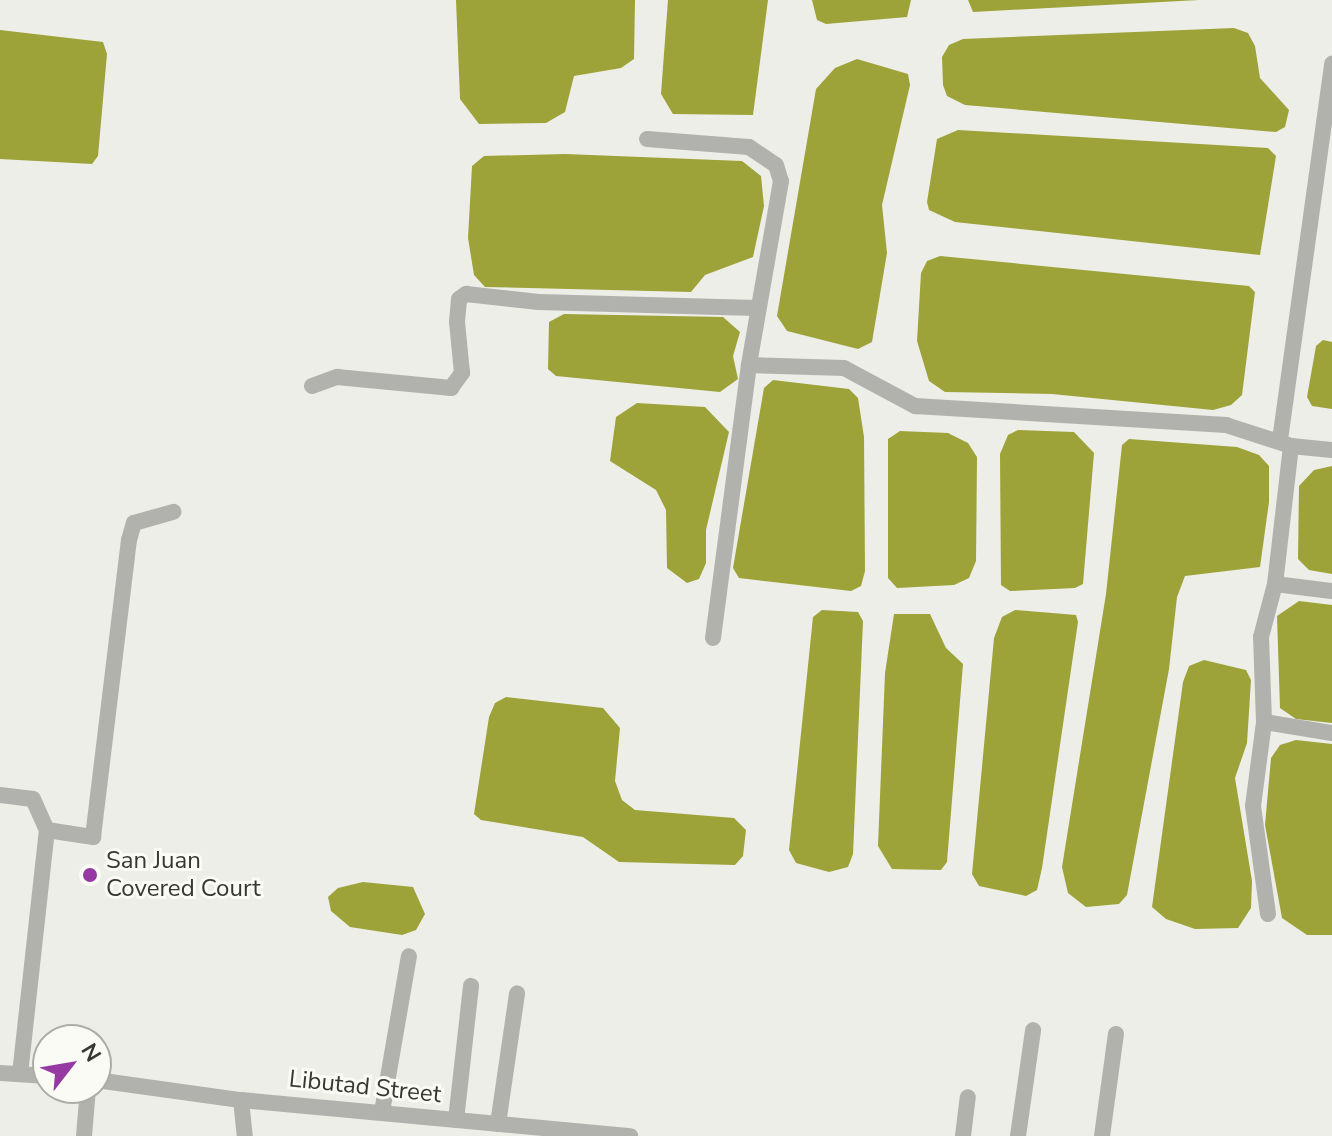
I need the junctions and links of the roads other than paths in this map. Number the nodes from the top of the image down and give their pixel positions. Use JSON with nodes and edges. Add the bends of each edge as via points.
{"nodes":[{"id":1,"x":1332,"y":64,"type":"edge"},
{"id":2,"x":647,"y":139,"type":"dead end"},
{"id":3,"x":756,"y":308,"type":"junction"},
{"id":4,"x":749,"y":365,"type":"junction"},
{"id":5,"x":312,"y":386,"type":"dead end"},
{"id":6,"x":1285,"y":443,"type":"junction"},
{"id":7,"x":1332,"y":450,"type":"edge"},
{"id":8,"x":173,"y":512,"type":"dead end"},
{"id":9,"x":1275,"y":584,"type":"junction"},
{"id":10,"x":1332,"y":591,"type":"edge"},
{"id":11,"x":713,"y":638,"type":"dead end"},
{"id":12,"x":1264,"y":722,"type":"junction"},
{"id":13,"x":1332,"y":733,"type":"edge"},
{"id":14,"x":0,"y":795,"type":"edge"},
{"id":15,"x":47,"y":830,"type":"junction"},
{"id":16,"x":1268,"y":914,"type":"dead end"},
{"id":17,"x":409,"y":956,"type":"dead end"},
{"id":18,"x":471,"y":986,"type":"dead end"},
{"id":19,"x":517,"y":993,"type":"dead end"},
{"id":20,"x":1033,"y":1030,"type":"dead end"},
{"id":21,"x":1116,"y":1034,"type":"dead end"},
{"id":22,"x":0,"y":1073,"type":"edge"},
{"id":23,"x":20,"y":1074,"type":"junction"},
{"id":24,"x":32,"y":1075,"type":"edge"},
{"id":25,"x":112,"y":1082,"type":"edge"},
{"id":26,"x":968,"y":1097,"type":"dead end"},
{"id":27,"x":241,"y":1100,"type":"junction"},
{"id":28,"x":87,"y":1104,"type":"edge"},
{"id":29,"x":382,"y":1112,"type":"junction"},
{"id":30,"x":456,"y":1120,"type":"junction"},
{"id":31,"x":498,"y":1124,"type":"junction"},
{"id":32,"x":84,"y":1136,"type":"edge"},
{"id":33,"x":245,"y":1136,"type":"edge"},
{"id":34,"x":630,"y":1136,"type":"edge"},
{"id":35,"x":963,"y":1136,"type":"edge"},
{"id":36,"x":1018,"y":1136,"type":"edge"},
{"id":37,"x":1102,"y":1136,"type":"edge"}],
"edges":[{"from":1,"to":6,"type":"street"},
{"from":2,"to":3,"type":"street","via":[[749,147],[776,165],[781,181]]},
{"from":3,"to":4,"type":"street"},
{"from":3,"to":5,"type":"street","via":[[539,302],[466,294],[459,299],[457,322],[462,373],[451,388],[337,377]]},
{"from":4,"to":6,"type":"street","via":[[844,368],[915,406],[1226,425]]},
{"from":4,"to":11,"type":"street"},
{"from":6,"to":7,"type":"street"},
{"from":6,"to":9,"type":"street"},
{"from":8,"to":15,"type":"street","via":[[134,523],[129,540],[93,837]]},
{"from":9,"to":10,"type":"street"},
{"from":9,"to":12,"type":"street","via":[[1261,637]]},
{"from":12,"to":13,"type":"street"},
{"from":12,"to":16,"type":"street","via":[[1253,806]]},
{"from":14,"to":15,"type":"street","via":[[33,799]]},
{"from":15,"to":23,"type":"street"},
{"from":17,"to":29,"type":"street"},
{"from":18,"to":30,"type":"street"},
{"from":19,"to":31,"type":"street"},
{"from":20,"to":36,"type":"street"},
{"from":21,"to":37,"type":"street"},
{"from":22,"to":23,"type":"street"},
{"from":23,"to":24,"type":"street"},
{"from":25,"to":27,"type":"street","name":"Libutad Street"},
{"from":26,"to":35,"type":"street"},
{"from":27,"to":29,"type":"street","name":"Libutad Street"},
{"from":27,"to":33,"type":"street"},
{"from":28,"to":32,"type":"street"},
{"from":29,"to":30,"type":"street","name":"Libutad Street"},
{"from":30,"to":31,"type":"street","name":"Libutad Street"},
{"from":31,"to":34,"type":"street","name":"Libutad Street"}]}
